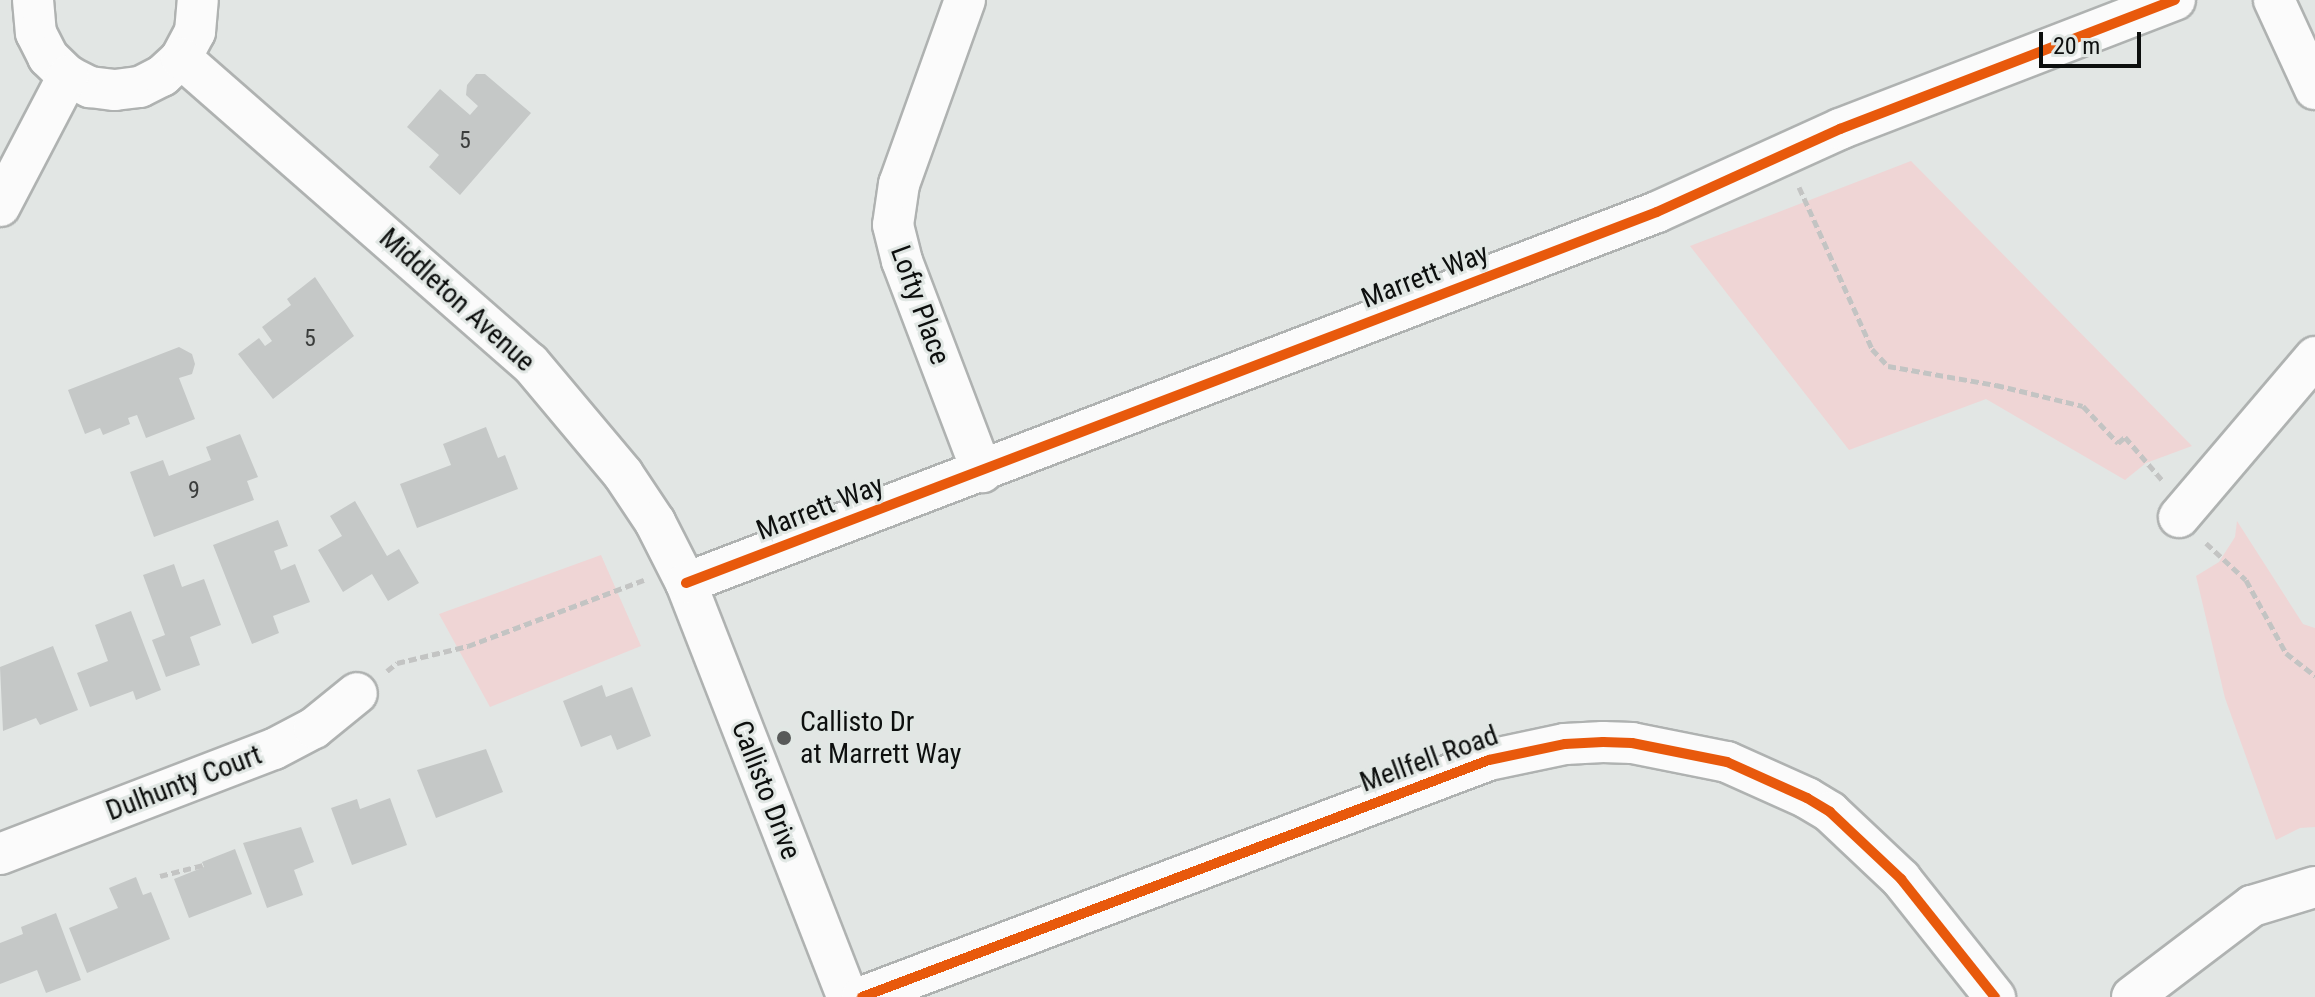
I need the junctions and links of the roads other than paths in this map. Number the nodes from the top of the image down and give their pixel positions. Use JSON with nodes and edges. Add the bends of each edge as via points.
{"nodes":[{"id":1,"x":33,"y":0,"type":"edge"},
{"id":2,"x":198,"y":0,"type":"edge"},
{"id":3,"x":965,"y":0,"type":"edge"},
{"id":4,"x":2175,"y":0,"type":"edge"},
{"id":5,"x":2274,"y":0,"type":"edge"},
{"id":6,"x":181,"y":58,"type":"junction"},
{"id":7,"x":68,"y":76,"type":"junction"},
{"id":8,"x":2315,"y":89,"type":"edge"},
{"id":9,"x":0,"y":206,"type":"edge"},
{"id":10,"x":2315,"y":357,"type":"edge"},
{"id":11,"x":982,"y":472,"type":"junction"},
{"id":12,"x":2179,"y":517,"type":"road end"},
{"id":13,"x":686,"y":583,"type":"junction"},
{"id":14,"x":357,"y":693,"type":"road end"},
{"id":15,"x":0,"y":854,"type":"edge"},
{"id":16,"x":2315,"y":887,"type":"edge"},
{"id":17,"x":847,"y":997,"type":"edge"},
{"id":18,"x":862,"y":997,"type":"edge"},
{"id":19,"x":1995,"y":997,"type":"edge"},
{"id":20,"x":2132,"y":997,"type":"edge"}],
"edges":[{"from":1,"to":7,"type":"street","via":[[36,33],[48,57]]},
{"from":2,"to":6,"type":"street","via":[[195,32]]},
{"from":3,"to":11,"type":"street","name":"Lofty Place","via":[[899,184],[893,225]]},
{"from":4,"to":11,"type":"street","name":"Marrett Way","via":[[1840,129],[1657,212]]},
{"from":5,"to":8,"type":"street"},
{"from":6,"to":7,"type":"street","via":[[140,87],[90,87]]},
{"from":6,"to":13,"type":"street","name":"Middleton Avenue","via":[[530,363],[623,474]]},
{"from":7,"to":9,"type":"street"},
{"from":10,"to":12,"type":"street"},
{"from":11,"to":13,"type":"street","name":"Marrett Way"},
{"from":13,"to":17,"type":"street","name":"Callisto Drive"},
{"from":14,"to":15,"type":"street","name":"Dulhunty Court","via":[[314,728],[274,749]]},
{"from":16,"to":20,"type":"street","via":[[2252,906]]},
{"from":18,"to":19,"type":"street","name":"Mellfell Road","via":[[1489,760],[1551,746],[1603,742],[1727,762],[1830,812],[1901,879]]}]}
